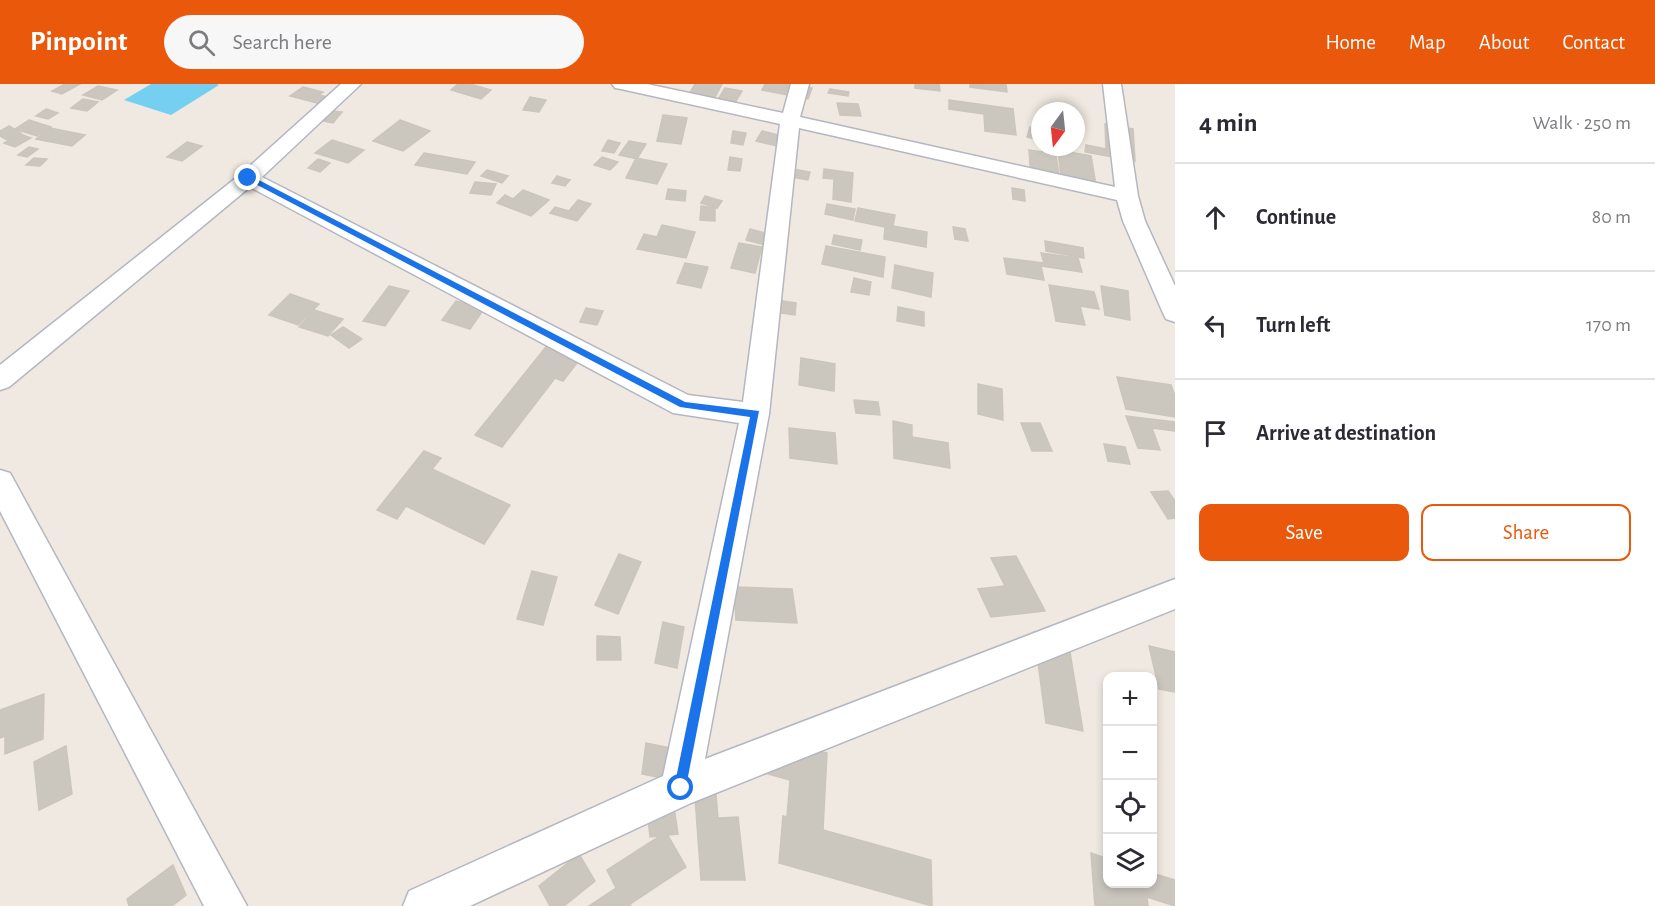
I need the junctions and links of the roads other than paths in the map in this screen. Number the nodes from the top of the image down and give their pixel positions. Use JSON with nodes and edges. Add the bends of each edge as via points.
{"nodes":[{"id":1,"x":352,"y":84,"type":"edge"},
{"id":2,"x":621,"y":84,"type":"edge"},
{"id":3,"x":800,"y":84,"type":"edge"},
{"id":4,"x":1112,"y":84,"type":"edge"},
{"id":5,"x":790,"y":120,"type":"junction"},
{"id":6,"x":248,"y":178,"type":"junction"},
{"id":7,"x":1127,"y":196,"type":"junction"},
{"id":8,"x":1152,"y":262,"type":"junction"},
{"id":9,"x":1175,"y":268,"type":"edge"},
{"id":10,"x":1175,"y":313,"type":"edge"},
{"id":11,"x":0,"y":380,"type":"edge"},
{"id":12,"x":755,"y":414,"type":"junction"},
{"id":13,"x":0,"y":482,"type":"edge"},
{"id":14,"x":1175,"y":594,"type":"edge"},
{"id":15,"x":681,"y":788,"type":"junction"},
{"id":16,"x":226,"y":906,"type":"edge"},
{"id":17,"x":424,"y":906,"type":"edge"}],
"edges":[{"from":1,"to":6,"type":"street"},
{"from":2,"to":5,"type":"street"},
{"from":3,"to":5,"type":"street"},
{"from":4,"to":7,"type":"street"},
{"from":5,"to":7,"type":"street"},
{"from":5,"to":12,"type":"street"},
{"from":6,"to":11,"type":"street"},
{"from":6,"to":12,"type":"street","via":[[683,405]]},
{"from":7,"to":8,"type":"street"},
{"from":8,"to":9,"type":"street"},
{"from":8,"to":10,"type":"street"},
{"from":12,"to":15,"type":"street"},
{"from":13,"to":16,"type":"street"},
{"from":14,"to":15,"type":"street"},
{"from":15,"to":17,"type":"street"}]}
